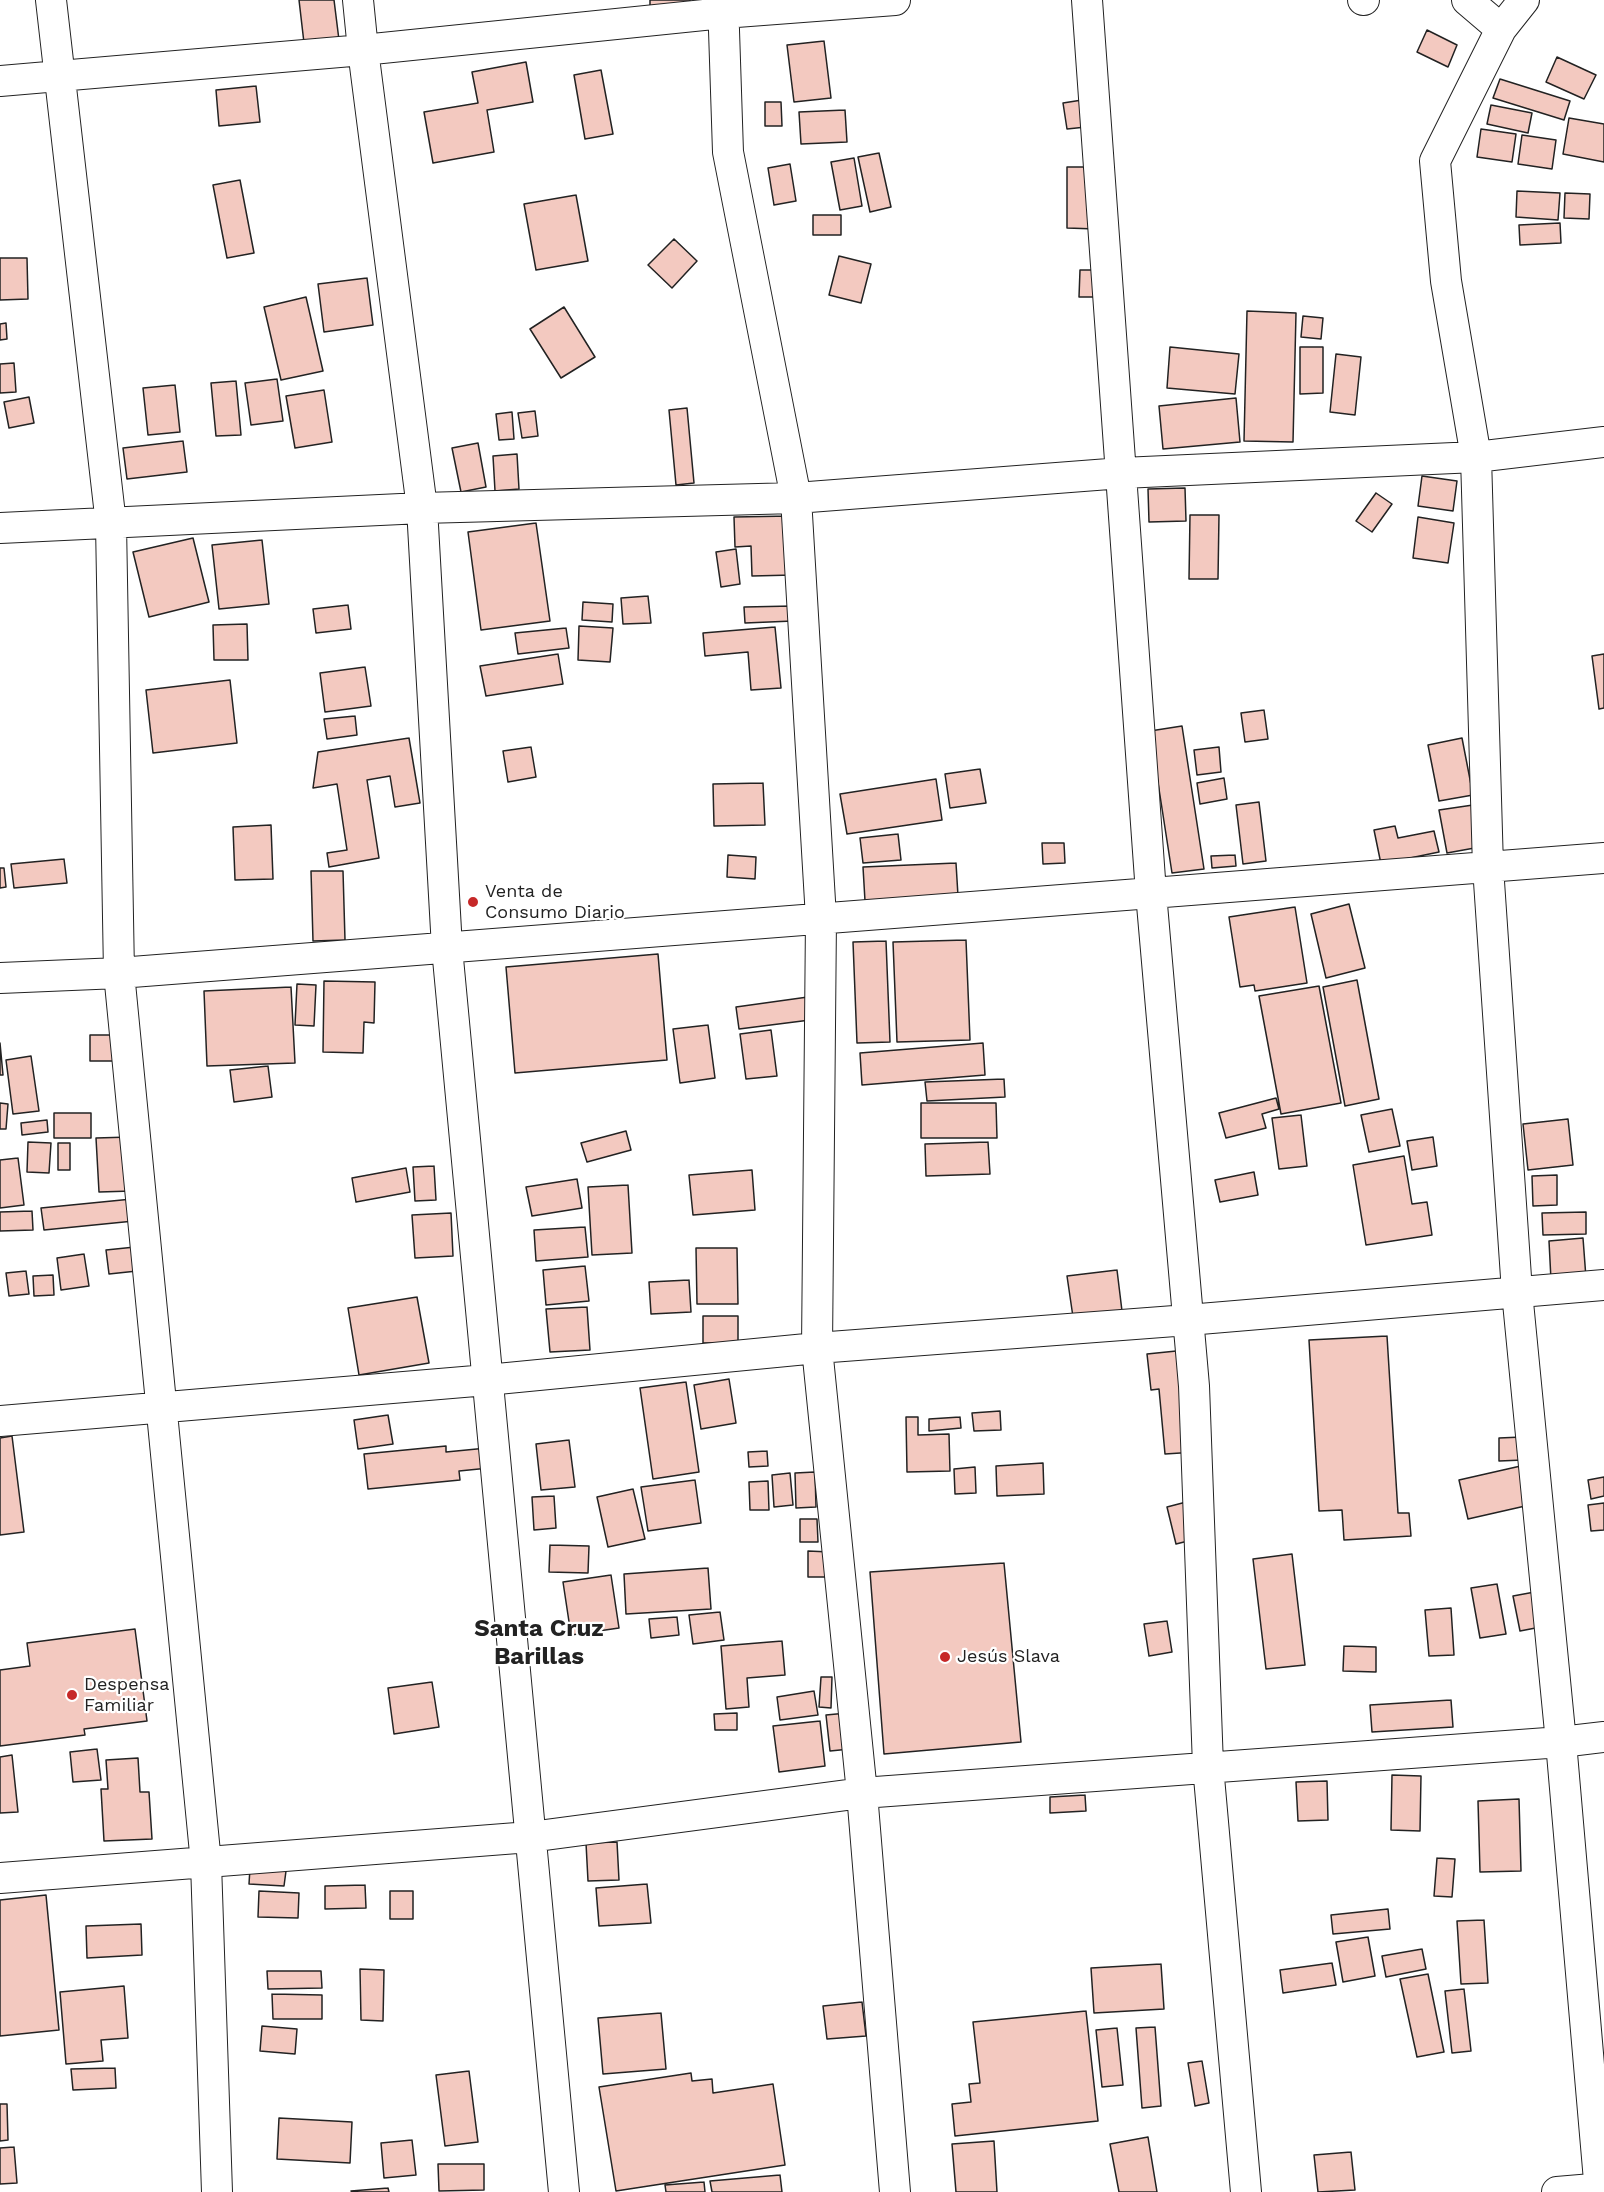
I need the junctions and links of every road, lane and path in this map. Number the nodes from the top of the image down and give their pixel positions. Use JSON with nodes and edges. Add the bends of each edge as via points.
{"nodes":[{"id":1,"x":51,"y":0,"type":"edge"},
{"id":2,"x":358,"y":0,"type":"edge"},
{"id":3,"x":895,"y":0,"type":"edge"},
{"id":4,"x":1087,"y":0,"type":"edge"},
{"id":5,"x":1467,"y":0,"type":"edge"},
{"id":6,"x":1524,"y":0,"type":"edge"},
{"id":7,"x":723,"y":6,"type":"edge"},
{"id":8,"x":1501,"y":29,"type":"junction"},
{"id":9,"x":363,"y":50,"type":"junction"},
{"id":10,"x":59,"y":75,"type":"junction"},
{"id":11,"x":0,"y":81,"type":"edge"},
{"id":12,"x":1604,"y":442,"type":"edge"},
{"id":13,"x":1476,"y":457,"type":"junction"},
{"id":14,"x":1122,"y":473,"type":"junction"},
{"id":15,"x":796,"y":498,"type":"junction"},
{"id":16,"x":422,"y":508,"type":"junction"},
{"id":17,"x":111,"y":524,"type":"junction"},
{"id":18,"x":0,"y":528,"type":"edge"},
{"id":19,"x":1604,"y":858,"type":"edge"},
{"id":20,"x":1488,"y":867,"type":"junction"},
{"id":21,"x":1151,"y":893,"type":"junction"},
{"id":22,"x":821,"y":918,"type":"junction"},
{"id":23,"x":447,"y":948,"type":"junction"},
{"id":24,"x":119,"y":974,"type":"junction"},
{"id":25,"x":0,"y":978,"type":"edge"},
{"id":26,"x":1604,"y":1285,"type":"edge"},
{"id":27,"x":1517,"y":1292,"type":"junction"},
{"id":28,"x":1188,"y":1320,"type":"junction"},
{"id":29,"x":818,"y":1347,"type":"junction"},
{"id":30,"x":487,"y":1380,"type":"junction"},
{"id":31,"x":162,"y":1408,"type":"junction"},
{"id":32,"x":0,"y":1421,"type":"edge"},
{"id":33,"x":1604,"y":1737,"type":"edge"},
{"id":34,"x":1561,"y":1742,"type":"junction"},
{"id":35,"x":1208,"y":1766,"type":"junction"},
{"id":36,"x":862,"y":1793,"type":"junction"},
{"id":37,"x":530,"y":1837,"type":"junction"},
{"id":38,"x":206,"y":1863,"type":"junction"},
{"id":39,"x":0,"y":1878,"type":"edge"},
{"id":40,"x":1601,"y":2189,"type":"edge"},
{"id":41,"x":218,"y":2192,"type":"edge"},
{"id":42,"x":564,"y":2192,"type":"edge"},
{"id":43,"x":895,"y":2192,"type":"edge"},
{"id":44,"x":1246,"y":2192,"type":"edge"},
{"id":45,"x":1557,"y":2192,"type":"edge"}],
"edges":[{"from":1,"to":10,"type":"street"},
{"from":2,"to":9,"type":"street"},
{"from":3,"to":7,"type":"street"},
{"from":4,"to":14,"type":"street"},
{"from":5,"to":8,"type":"street"},
{"from":6,"to":8,"type":"street"},
{"from":7,"to":9,"type":"street"},
{"from":7,"to":15,"type":"street","via":[[728,152]]},
{"from":8,"to":13,"type":"street","via":[[1435,161],[1446,281]]},
{"from":9,"to":10,"type":"street"},
{"from":9,"to":16,"type":"street"},
{"from":10,"to":11,"type":"street"},
{"from":10,"to":17,"type":"street"},
{"from":12,"to":13,"type":"street"},
{"from":13,"to":14,"type":"street"},
{"from":13,"to":20,"type":"street"},
{"from":14,"to":15,"type":"street"},
{"from":14,"to":21,"type":"street"},
{"from":15,"to":16,"type":"street"},
{"from":15,"to":22,"type":"street"},
{"from":16,"to":17,"type":"street"},
{"from":16,"to":23,"type":"street"},
{"from":17,"to":18,"type":"street"},
{"from":17,"to":24,"type":"street"},
{"from":19,"to":20,"type":"street"},
{"from":20,"to":21,"type":"street"},
{"from":20,"to":27,"type":"street"},
{"from":21,"to":22,"type":"street"},
{"from":21,"to":28,"type":"street"},
{"from":22,"to":23,"type":"street"},
{"from":22,"to":29,"type":"street"},
{"from":23,"to":24,"type":"street"},
{"from":23,"to":30,"type":"street"},
{"from":24,"to":25,"type":"street"},
{"from":24,"to":31,"type":"street"},
{"from":26,"to":27,"type":"street"},
{"from":27,"to":28,"type":"street"},
{"from":27,"to":34,"type":"street"},
{"from":28,"to":29,"type":"street"},
{"from":28,"to":35,"type":"street","via":[[1194,1386]]},
{"from":29,"to":30,"type":"street"},
{"from":29,"to":36,"type":"street"},
{"from":30,"to":31,"type":"street"},
{"from":30,"to":37,"type":"street"},
{"from":31,"to":32,"type":"street"},
{"from":31,"to":38,"type":"street"},
{"from":33,"to":34,"type":"street"},
{"from":34,"to":35,"type":"street"},
{"from":34,"to":40,"type":"street"},
{"from":35,"to":36,"type":"street"},
{"from":35,"to":44,"type":"street"},
{"from":36,"to":37,"type":"street"},
{"from":36,"to":43,"type":"street"},
{"from":37,"to":38,"type":"street"},
{"from":37,"to":42,"type":"street"},
{"from":38,"to":39,"type":"street"},
{"from":38,"to":41,"type":"street"},
{"from":40,"to":45,"type":"street"}]}
